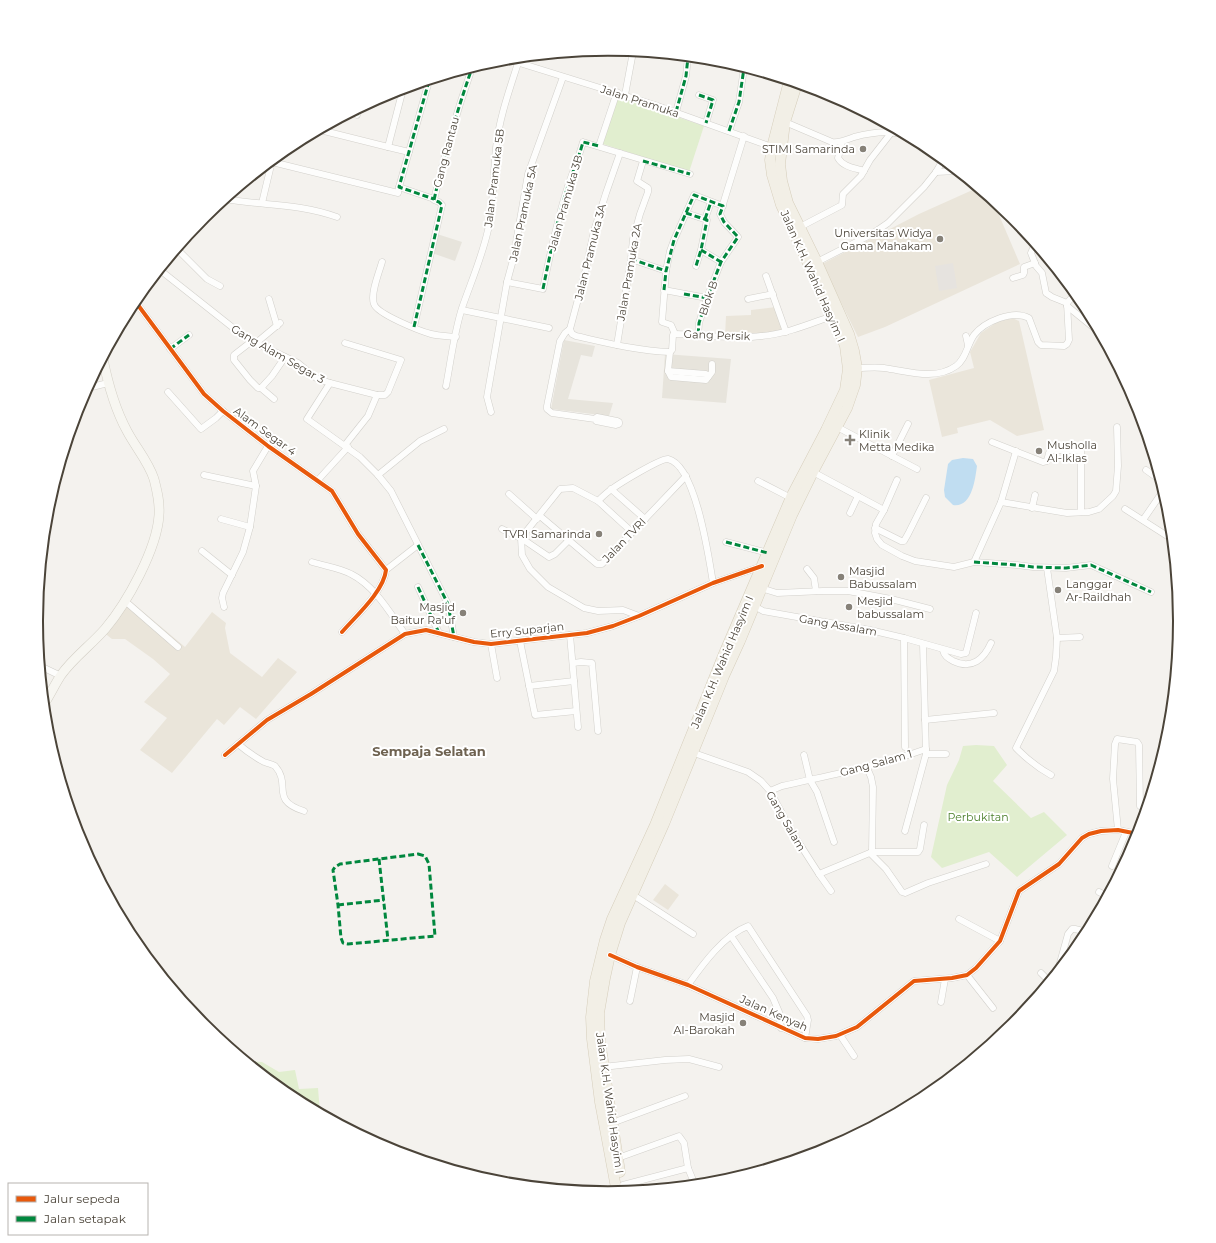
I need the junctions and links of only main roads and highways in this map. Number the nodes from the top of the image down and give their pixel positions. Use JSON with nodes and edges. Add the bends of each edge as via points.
{"nodes":[{"id":1,"x":787,"y":85,"type":"edge"},
{"id":2,"x":796,"y":88,"type":"edge"},
{"id":3,"x":777,"y":147,"type":"junction"},
{"id":4,"x":845,"y":334,"type":"junction"},
{"id":5,"x":727,"y":657,"type":"junction"},
{"id":6,"x":616,"y":921,"type":"junction"},
{"id":7,"x":605,"y":1101,"type":"junction"},
{"id":8,"x":609,"y":1119,"type":"junction"},
{"id":9,"x":620,"y":1186,"type":"edge"},
{"id":10,"x":621,"y":1186,"type":"edge"}],
"edges":[{"from":1,"to":3,"type":"main road"},
{"from":2,"to":3,"type":"main road"},
{"from":3,"to":4,"type":"main road","name":"Jalan K.H. Wahid Hasyim I","via":[[785,194],[817,262]]},
{"from":3,"to":4,"type":"main road","name":"Jalan K.H. Wahid Hasyim I","via":[[770,160],[777,194],[832,316]]},
{"from":4,"to":5,"type":"main road","name":"Jalan K.H. Wahid Hasyim I","via":[[848,369],[845,390],[791,498]]},
{"from":4,"to":5,"type":"main road","name":"Jalan K.H. Wahid Hasyim I","via":[[854,351],[857,368],[855,385],[847,408],[792,516],[740,641]]},
{"from":5,"to":6,"type":"main road","name":"Jalan K.H. Wahid Hasyim I"},
{"from":5,"to":6,"type":"main road","name":"Jalan K.H. Wahid Hasyim I","via":[[694,753],[633,895]]},
{"from":6,"to":7,"type":"main road","name":"Jalan K.H. Wahid Hasyim I","via":[[599,1012]]},
{"from":6,"to":7,"type":"main road","name":"Jalan K.H. Wahid Hasyim I","via":[[595,981],[591,1018],[592,1039]]},
{"from":7,"to":8,"type":"main road","name":"Jalan K.H. Wahid Hasyim I"},
{"from":8,"to":9,"type":"main road","name":"Jalan K.H. Wahid Hasyim I"},
{"from":8,"to":10,"type":"main road","name":"Jalan K.H. Wahid Hasyim I","via":[[618,1158]]}]}
